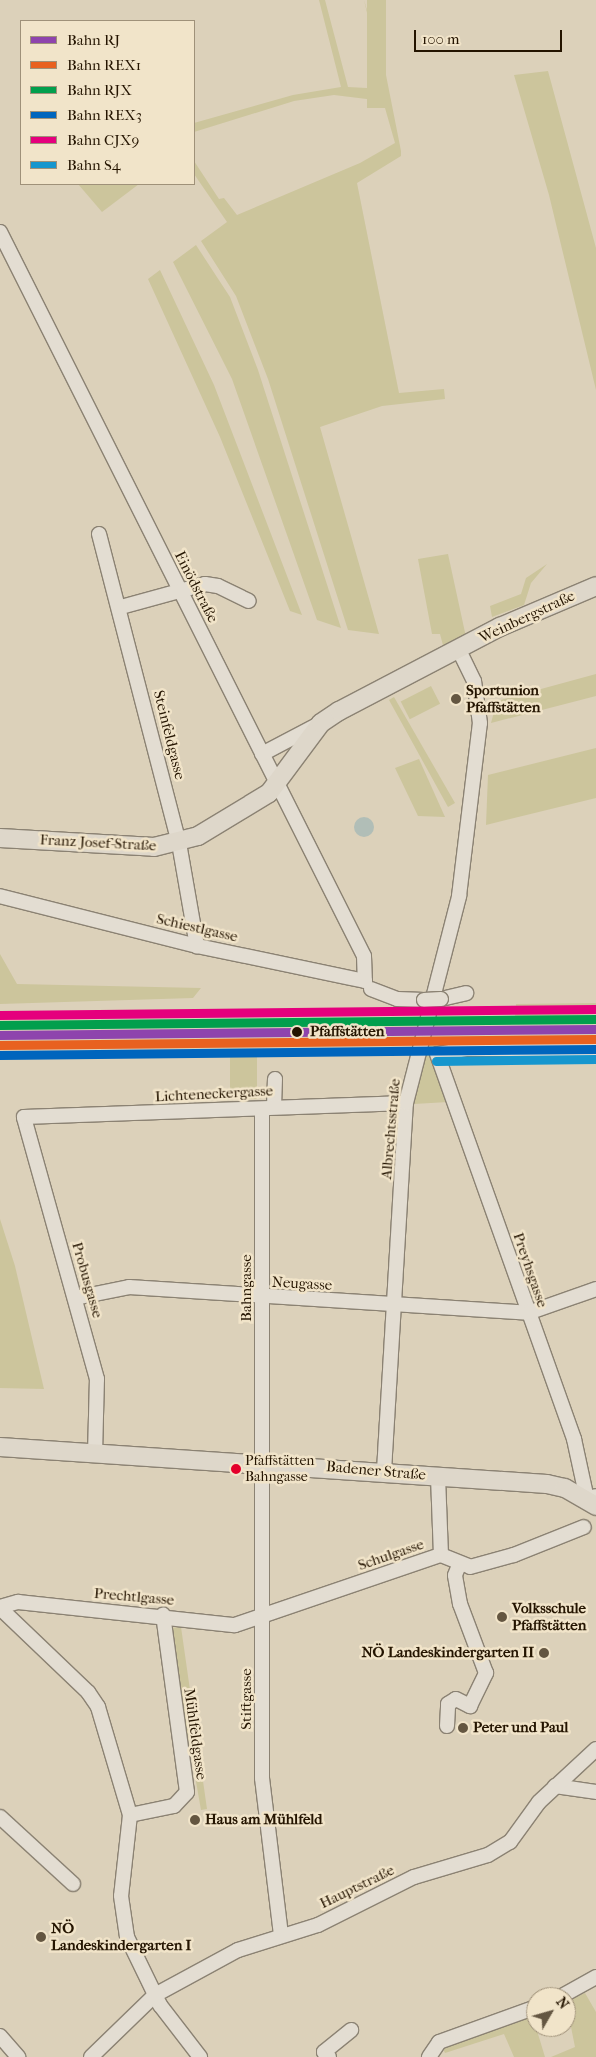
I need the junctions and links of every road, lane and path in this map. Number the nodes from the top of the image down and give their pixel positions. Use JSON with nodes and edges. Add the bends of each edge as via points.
{"nodes":[{"id":1,"x":0,"y":232,"type":"edge"},
{"id":2,"x":99,"y":534,"type":"dead end"},
{"id":3,"x":596,"y":586,"type":"edge"},
{"id":4,"x":181,"y":593,"type":"junction"},
{"id":5,"x":248,"y":601,"type":"dead end"},
{"id":6,"x":121,"y":607,"type":"junction"},
{"id":7,"x":459,"y":650,"type":"junction"},
{"id":8,"x":321,"y":723,"type":"junction"},
{"id":9,"x":262,"y":754,"type":"junction"},
{"id":10,"x":278,"y":782,"type":"junction"},
{"id":11,"x":0,"y":838,"type":"edge"},
{"id":12,"x":179,"y":843,"type":"junction"},
{"id":13,"x":0,"y":896,"type":"edge"},
{"id":14,"x":197,"y":946,"type":"junction"},
{"id":15,"x":364,"y":956,"type":"joint"},
{"id":16,"x":371,"y":989,"type":"dead end"},
{"id":17,"x":466,"y":993,"type":"dead end"},
{"id":18,"x":596,"y":1049,"type":"edge"},
{"id":19,"x":276,"y":1079,"type":"dead end"},
{"id":20,"x":406,"y":1103,"type":"junction"},
{"id":21,"x":268,"y":1109,"type":"junction"},
{"id":22,"x":24,"y":1117,"type":"joint"},
{"id":23,"x":596,"y":1289,"type":"edge"},
{"id":24,"x":75,"y":1298,"type":"junction"},
{"id":25,"x":264,"y":1298,"type":"junction"},
{"id":26,"x":394,"y":1306,"type":"junction"},
{"id":27,"x":528,"y":1313,"type":"junction"},
{"id":28,"x":0,"y":1447,"type":"edge"},
{"id":29,"x":95,"y":1454,"type":"junction"},
{"id":30,"x":262,"y":1464,"type":"junction"},
{"id":31,"x":384,"y":1471,"type":"junction"},
{"id":32,"x":438,"y":1477,"type":"junction"},
{"id":33,"x":593,"y":1500,"type":"edge"},
{"id":34,"x":584,"y":1527,"type":"dead end"},
{"id":35,"x":441,"y":1555,"type":"junction"},
{"id":36,"x":460,"y":1565,"type":"junction"},
{"id":37,"x":0,"y":1608,"type":"edge"},
{"id":38,"x":163,"y":1615,"type":"junction"},
{"id":39,"x":264,"y":1618,"type":"junction"},
{"id":40,"x":447,"y":1726,"type":"dead end"},
{"id":41,"x":596,"y":1749,"type":"edge"},
{"id":42,"x":555,"y":1786,"type":"junction"},
{"id":43,"x":596,"y":1792,"type":"edge"},
{"id":44,"x":130,"y":1815,"type":"junction"},
{"id":45,"x":0,"y":1817,"type":"edge"},
{"id":46,"x":72,"y":1884,"type":"dead end"},
{"id":47,"x":281,"y":1934,"type":"junction"},
{"id":48,"x":596,"y":1977,"type":"edge"},
{"id":49,"x":576,"y":1988,"type":"edge"},
{"id":50,"x":155,"y":1995,"type":"junction"},
{"id":51,"x":526,"y":2011,"type":"edge"},
{"id":52,"x":351,"y":2030,"type":"dead end"},
{"id":53,"x":0,"y":2036,"type":"edge"},
{"id":54,"x":18,"y":2057,"type":"edge"},
{"id":55,"x":91,"y":2057,"type":"edge"},
{"id":56,"x":200,"y":2057,"type":"edge"},
{"id":57,"x":329,"y":2057,"type":"edge"},
{"id":58,"x":430,"y":2057,"type":"edge"}],
"edges":[{"from":1,"to":4,"type":"street","name":"Einödstraße"},
{"from":2,"to":6,"type":"street","name":"Steinfeldgasse"},
{"from":3,"to":7,"type":"main road","name":"Weinbergstraße","via":[[534,610]]},
{"from":4,"to":5,"type":"street","via":[[205,584],[218,586]]},
{"from":4,"to":6,"type":"street"},
{"from":4,"to":9,"type":"street","name":"Einödstraße"},
{"from":6,"to":12,"type":"street","name":"Steinfeldgasse"},
{"from":7,"to":8,"type":"main road","name":"Franz Josef-Straße"},
{"from":7,"to":20,"type":"street","name":"Albrechtsstraße","via":[[474,682],[480,723],[471,824],[459,896]]},
{"from":8,"to":9,"type":"street"},
{"from":8,"to":10,"type":"main road","name":"Franz Josef-Straße"},
{"from":9,"to":10,"type":"street","name":"Einödstraße"},
{"from":10,"to":12,"type":"main road","name":"Franz Josef-Straße","via":[[256,804]]},
{"from":10,"to":15,"type":"street","name":"Einödstraße"},
{"from":11,"to":12,"type":"main road","name":"Franz Josef-Straße","via":[[154,847]]},
{"from":12,"to":14,"type":"street","name":"Steinfeldgasse"},
{"from":13,"to":14,"type":"street","name":"Schiestlgasse"},
{"from":14,"to":15,"type":"street","name":"Schiestlgasse","via":[[365,981]]},
{"from":16,"to":17,"type":"street","bridge":true,"via":[[397,999],[441,999]]},
{"from":18,"to":27,"type":"street","name":"Preyhsgasse","via":[[466,1049],[437,1054]]},
{"from":19,"to":21,"type":"street","name":"Bahngasse"},
{"from":20,"to":21,"type":"street","name":"Lichteneckergasse"},
{"from":20,"to":26,"type":"street","name":"Albrechtsstraße"},
{"from":21,"to":22,"type":"street","name":"Lichteneckergasse"},
{"from":21,"to":25,"type":"street","name":"Bahngasse"},
{"from":22,"to":24,"type":"street","name":"Probusgasse"},
{"from":23,"to":27,"type":"street"},
{"from":24,"to":25,"type":"street","name":"Neugasse","via":[[129,1287]]},
{"from":24,"to":29,"type":"street","name":"Probusgasse","via":[[97,1379]]},
{"from":25,"to":26,"type":"street","name":"Neugasse"},
{"from":25,"to":30,"type":"street","name":"Bahngasse"},
{"from":26,"to":27,"type":"street","name":"Neugasse"},
{"from":26,"to":31,"type":"street","name":"Albrechtsstraße"},
{"from":27,"to":33,"type":"street","name":"Preyhsgasse","via":[[580,1454]]},
{"from":28,"to":29,"type":"main road","name":"Badener Straße"},
{"from":29,"to":30,"type":"main road","name":"Badener Straße"},
{"from":30,"to":31,"type":"main road","name":"Badener Straße"},
{"from":30,"to":39,"type":"street","name":"Stiftgasse"},
{"from":31,"to":32,"type":"main road","name":"Badener Straße"},
{"from":32,"to":33,"type":"main road","name":"Badener Straße","via":[[547,1484]]},
{"from":32,"to":35,"type":"street"},
{"from":34,"to":36,"type":"street","via":[[514,1555],[470,1567]]},
{"from":35,"to":36,"type":"street","name":"Schulgasse"},
{"from":35,"to":39,"type":"street","name":"Schulgasse"},
{"from":36,"to":40,"type":"street","via":[[455,1575],[460,1604],[486,1673],[470,1706],[456,1699],[448,1704]]},
{"from":37,"to":38,"type":"street","name":"Prechtlgasse","via":[[18,1602]]},
{"from":37,"to":44,"type":"street","via":[[88,1692],[98,1707]]},
{"from":38,"to":39,"type":"street","name":"Prechtlgasse","via":[[235,1625]]},
{"from":38,"to":44,"type":"street","name":"Mühlfeldgasse","via":[[188,1792],[174,1806]]},
{"from":39,"to":47,"type":"street","name":"Stiftgasse","via":[[262,1778]]},
{"from":41,"to":42,"type":"street","name":"Hauptstraße"},
{"from":42,"to":43,"type":"street"},
{"from":42,"to":47,"type":"street","name":"Hauptstraße","via":[[510,1842],[488,1855],[414,1877],[318,1925]]},
{"from":44,"to":50,"type":"street","via":[[122,1904],[136,1964]]},
{"from":45,"to":46,"type":"street"},
{"from":47,"to":50,"type":"street","name":"Hauptstraße","via":[[238,1950]]},
{"from":48,"to":49,"type":"street"},
{"from":50,"to":55,"type":"street","name":"Hauptstraße"},
{"from":50,"to":56,"type":"street"},
{"from":51,"to":58,"type":"street","via":[[439,2042]]},
{"from":52,"to":57,"type":"street","via":[[324,2052]]},
{"from":53,"to":54,"type":"street"}]}
